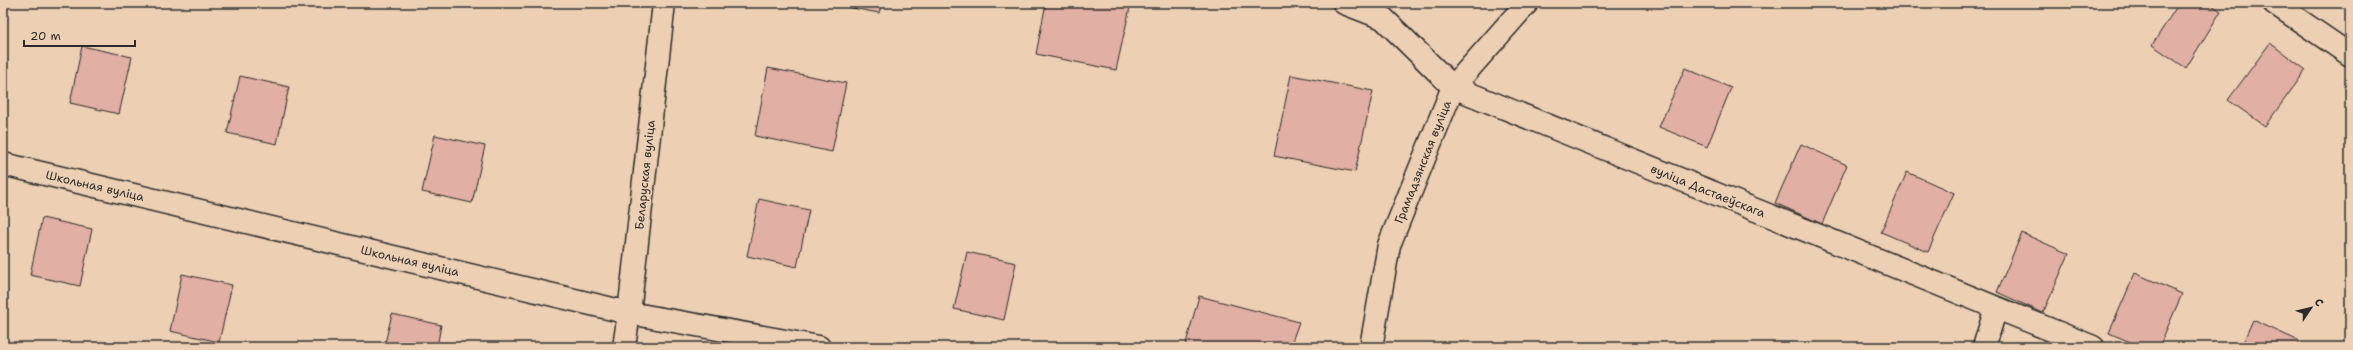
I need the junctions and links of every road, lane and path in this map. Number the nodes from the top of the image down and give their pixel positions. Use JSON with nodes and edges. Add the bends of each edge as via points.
{"nodes":[{"id":1,"x":664,"y":3,"type":"edge"},
{"id":2,"x":1344,"y":3,"type":"edge"},
{"id":3,"x":1527,"y":3,"type":"edge"},
{"id":4,"x":2274,"y":3,"type":"edge"},
{"id":5,"x":2350,"y":55,"type":"edge"},
{"id":6,"x":1453,"y":87,"type":"junction"},
{"id":7,"x":3,"y":164,"type":"edge"},
{"id":8,"x":1996,"y":308,"type":"junction"},
{"id":9,"x":630,"y":314,"type":"junction"},
{"id":10,"x":624,"y":347,"type":"edge"},
{"id":11,"x":819,"y":347,"type":"edge"},
{"id":12,"x":1371,"y":347,"type":"edge"},
{"id":13,"x":1984,"y":347,"type":"edge"},
{"id":14,"x":2093,"y":347,"type":"edge"}],
"edges":[{"from":1,"to":9,"type":"street","name":"Беларуская вуліца"},
{"from":2,"to":6,"type":"street","name":"вуліца Дастаеўскага","via":[[1383,18]]},
{"from":3,"to":6,"type":"street","name":"Грамадзянская вуліца"},
{"from":4,"to":5,"type":"street"},
{"from":6,"to":8,"type":"street","name":"вуліца Дастаеўскага"},
{"from":6,"to":12,"type":"street","name":"Грамадзянская вуліца","via":[[1389,245]]},
{"from":7,"to":9,"type":"street","name":"Школьная вуліца"},
{"from":8,"to":13,"type":"street"},
{"from":8,"to":14,"type":"street","name":"вуліца Дастаеўскага"},
{"from":9,"to":10,"type":"street","name":"Беларуская вуліца"},
{"from":9,"to":11,"type":"street","name":"Школьная вуліца"}]}
